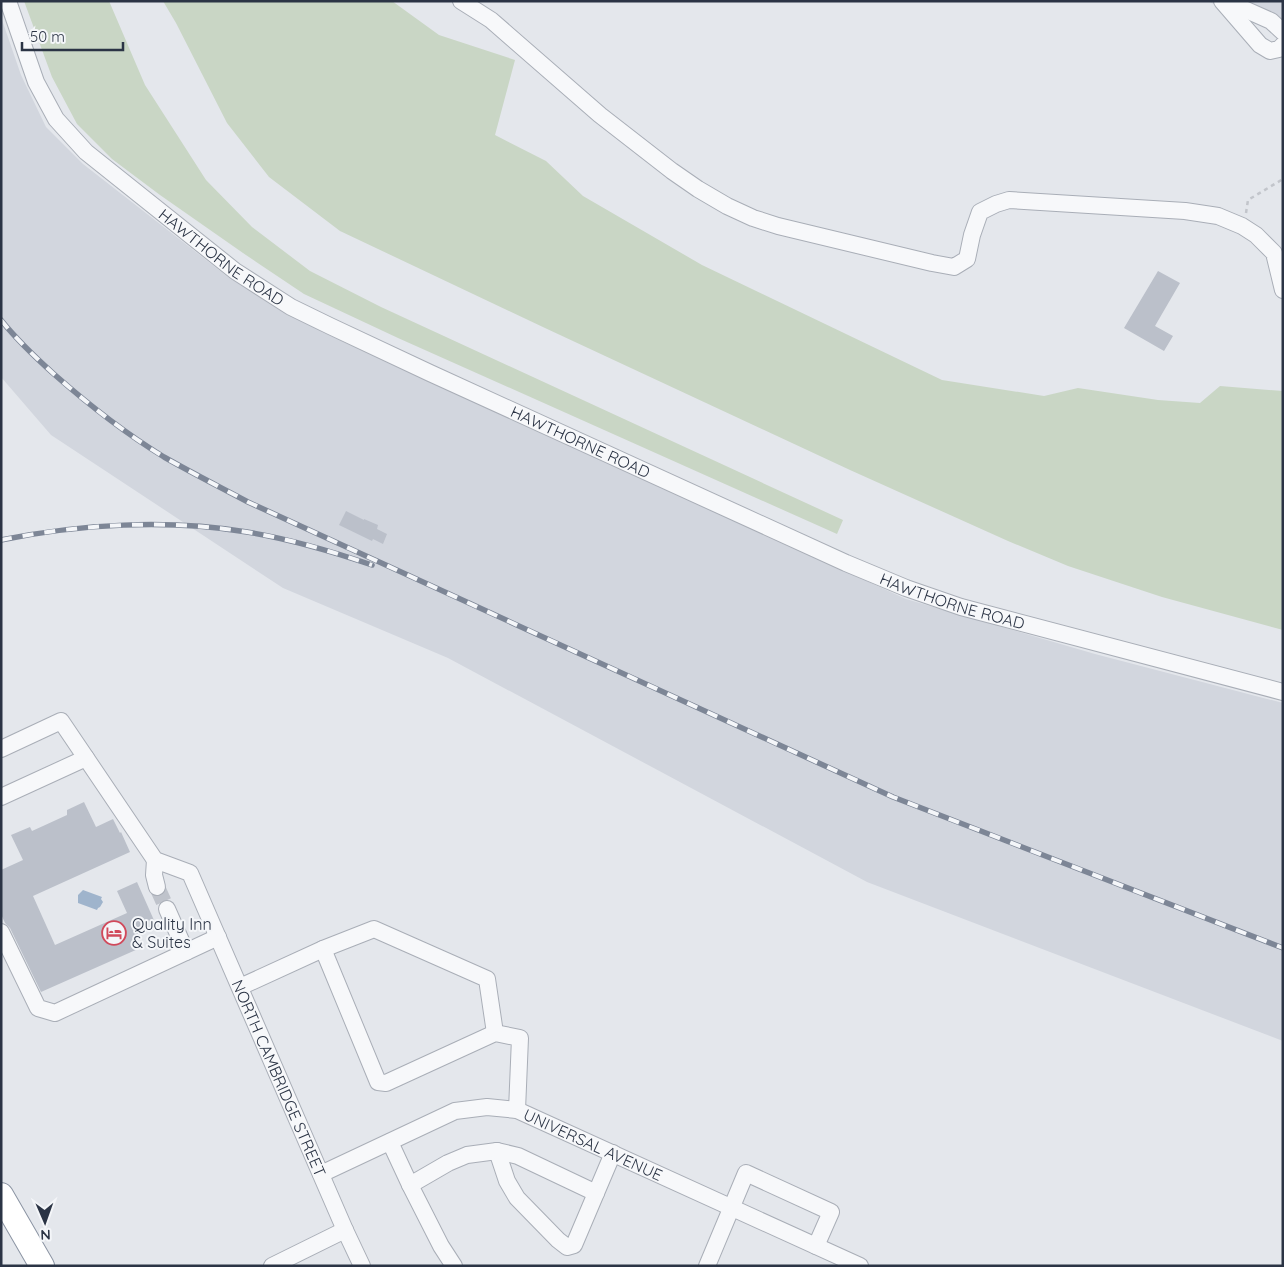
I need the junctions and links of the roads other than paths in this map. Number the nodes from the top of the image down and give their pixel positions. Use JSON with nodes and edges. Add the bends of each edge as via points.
{"nodes":[{"id":1,"x":8,"y":1,"type":"edge"},
{"id":2,"x":461,"y":1,"type":"edge"},
{"id":3,"x":1222,"y":1,"type":"edge"},
{"id":4,"x":1226,"y":1,"type":"edge"},
{"id":5,"x":1283,"y":32,"type":"edge"},
{"id":6,"x":1283,"y":45,"type":"edge"},
{"id":7,"x":1283,"y":290,"type":"edge"},
{"id":8,"x":1283,"y":692,"type":"edge"},
{"id":9,"x":1,"y":749,"type":"edge"},
{"id":10,"x":86,"y":758,"type":"junction"},
{"id":11,"x":1,"y":797,"type":"edge"},
{"id":12,"x":155,"y":860,"type":"junction"},
{"id":13,"x":157,"y":887,"type":"tunnel mouth"},
{"id":14,"x":167,"y":909,"type":"tunnel mouth"},
{"id":15,"x":1,"y":932,"type":"edge"},
{"id":16,"x":218,"y":937,"type":"junction"},
{"id":17,"x":323,"y":948,"type":"junction"},
{"id":18,"x":186,"y":952,"type":"junction"},
{"id":19,"x":240,"y":987,"type":"junction"},
{"id":20,"x":494,"y":1033,"type":"junction"},
{"id":21,"x":517,"y":1110,"type":"junction"},
{"id":22,"x":390,"y":1142,"type":"junction"},
{"id":23,"x":497,"y":1152,"type":"junction"},
{"id":24,"x":613,"y":1153,"type":"junction"},
{"id":25,"x":321,"y":1174,"type":"junction"},
{"id":26,"x":410,"y":1185,"type":"junction"},
{"id":27,"x":596,"y":1193,"type":"junction"},
{"id":28,"x":1,"y":1195,"type":"edge"},
{"id":29,"x":731,"y":1207,"type":"junction"},
{"id":30,"x":345,"y":1230,"type":"junction"},
{"id":31,"x":816,"y":1246,"type":"junction"},
{"id":32,"x":842,"y":1262,"type":"edge"},
{"id":33,"x":42,"y":1266,"type":"edge"},
{"id":34,"x":272,"y":1266,"type":"edge"},
{"id":35,"x":362,"y":1266,"type":"edge"},
{"id":36,"x":454,"y":1266,"type":"edge"},
{"id":37,"x":707,"y":1266,"type":"edge"},
{"id":38,"x":860,"y":1266,"type":"edge"}],
"edges":[{"from":1,"to":8,"type":"street","name":"HAWTHORNE ROAD","via":[[36,82],[56,119],[86,152],[235,271],[291,307],[906,588],[961,607]]},
{"from":2,"to":7,"type":"street","via":[[491,20],[600,115],[672,171],[698,190],[753,218],[954,267],[968,259],[980,212],[1009,200],[1185,211],[1218,216],[1256,235],[1274,253]]},
{"from":3,"to":6,"type":"street","via":[[1260,45],[1270,51]]},
{"from":4,"to":5,"type":"street","via":[[1271,22]]},
{"from":9,"to":10,"type":"street","via":[[61,721]]},
{"from":10,"to":11,"type":"street"},
{"from":10,"to":12,"type":"street"},
{"from":12,"to":13,"type":"street"},
{"from":12,"to":16,"type":"street","name":"NORTH CAMBRIDGE STREET","via":[[190,873]]},
{"from":14,"to":18,"type":"street"},
{"from":15,"to":18,"type":"street","via":[[38,1008],[54,1013]]},
{"from":16,"to":18,"type":"street"},
{"from":16,"to":19,"type":"street","name":"NORTH CAMBRIDGE STREET"},
{"from":17,"to":19,"type":"street"},
{"from":17,"to":20,"type":"street","via":[[374,929],[486,979]]},
{"from":17,"to":20,"type":"street","via":[[378,1082],[386,1083]]},
{"from":19,"to":25,"type":"street","name":"NORTH CAMBRIDGE STREET"},
{"from":20,"to":21,"type":"street","via":[[520,1038]]},
{"from":21,"to":22,"type":"street","name":"UNIVERSAL AVENUE","via":[[488,1107],[455,1112]]},
{"from":21,"to":24,"type":"street","name":"UNIVERSAL AVENUE"},
{"from":22,"to":25,"type":"street","name":"UNIVERSAL AVENUE"},
{"from":22,"to":26,"type":"street"},
{"from":23,"to":26,"type":"street","via":[[467,1155]]},
{"from":23,"to":27,"type":"street","via":[[518,1156]]},
{"from":23,"to":27,"type":"street","via":[[517,1198],[567,1247],[574,1244]]},
{"from":24,"to":27,"type":"street"},
{"from":24,"to":29,"type":"street","name":"UNIVERSAL AVENUE"},
{"from":25,"to":30,"type":"street","name":"NORTH CAMBRIDGE STREET"},
{"from":26,"to":36,"type":"street"},
{"from":28,"to":33,"type":"highway"},
{"from":29,"to":31,"type":"street","name":"UNIVERSAL AVENUE"},
{"from":29,"to":31,"type":"street","via":[[746,1173],[831,1212]]},
{"from":29,"to":37,"type":"street"},
{"from":30,"to":34,"type":"street"},
{"from":30,"to":35,"type":"street","name":"NORTH CAMBRIDGE STREET"},
{"from":31,"to":32,"type":"street","name":"UNIVERSAL AVENUE"},
{"from":32,"to":38,"type":"street","name":"UNIVERSAL AVENUE"}]}
